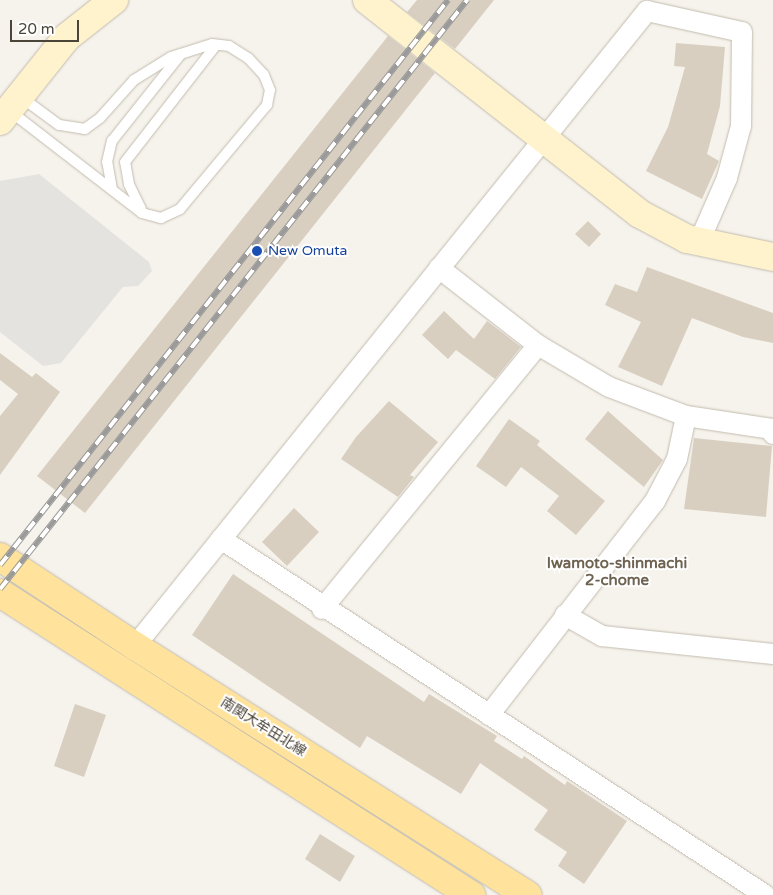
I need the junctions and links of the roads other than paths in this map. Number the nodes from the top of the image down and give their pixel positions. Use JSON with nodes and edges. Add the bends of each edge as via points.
{"nodes":[{"id":1,"x":114,"y":0,"type":"edge"},
{"id":2,"x":367,"y":0,"type":"edge"},
{"id":3,"x":216,"y":45,"type":"junction"},
{"id":4,"x":181,"y":54,"type":"junction"},
{"id":5,"x":10,"y":109,"type":"edge"},
{"id":6,"x":544,"y":137,"type":"junction"},
{"id":7,"x":112,"y":189,"type":"junction"},
{"id":8,"x":142,"y":213,"type":"junction"},
{"id":9,"x":699,"y":242,"type":"junction"},
{"id":10,"x":773,"y":257,"type":"edge"},
{"id":11,"x":439,"y":268,"type":"junction"},
{"id":12,"x":538,"y":345,"type":"junction"},
{"id":13,"x":686,"y":416,"type":"junction"},
{"id":14,"x":773,"y":434,"type":"edge"},
{"id":15,"x":221,"y":539,"type":"junction"},
{"id":16,"x":0,"y":557,"type":"edge"},
{"id":17,"x":0,"y":593,"type":"edge"},
{"id":18,"x":322,"y":609,"type":"junction"},
{"id":19,"x":564,"y":616,"type":"junction"},
{"id":20,"x":135,"y":646,"type":"junction"},
{"id":21,"x":773,"y":654,"type":"edge"},
{"id":22,"x":489,"y":715,"type":"junction"},
{"id":23,"x":471,"y":895,"type":"edge"},
{"id":24,"x":528,"y":895,"type":"edge"},
{"id":25,"x":765,"y":895,"type":"edge"}],
"edges":[{"from":1,"to":5,"type":"street","via":[[67,38]]},
{"from":2,"to":6,"type":"street"},
{"from":3,"to":4,"type":"lane"},
{"from":3,"to":8,"type":"lane","via":[[125,162],[129,184]]},
{"from":3,"to":8,"type":"lane","via":[[229,46],[248,58],[264,75],[270,90],[267,105],[180,209],[161,218]]},
{"from":4,"to":5,"type":"lane","via":[[134,80],[100,118],[85,129],[59,125]]},
{"from":4,"to":7,"type":"lane","via":[[112,141],[107,162]]},
{"from":5,"to":7,"type":"lane"},
{"from":6,"to":9,"type":"street","via":[[640,214]]},
{"from":6,"to":9,"type":"street","via":[[647,11],[742,32],[741,126],[727,178]]},
{"from":6,"to":11,"type":"street"},
{"from":7,"to":8,"type":"lane"},
{"from":9,"to":10,"type":"street"},
{"from":11,"to":12,"type":"street"},
{"from":11,"to":15,"type":"street"},
{"from":12,"to":13,"type":"street","via":[[609,387]]},
{"from":12,"to":18,"type":"street"},
{"from":13,"to":14,"type":"street","via":[[772,429]]},
{"from":13,"to":19,"type":"street","via":[[677,459],[655,501]]},
{"from":15,"to":18,"type":"street"},
{"from":15,"to":20,"type":"street"},
{"from":16,"to":20,"type":"main road","name":"南関大牟田北線"},
{"from":17,"to":23,"type":"main road","name":"南関大牟田北線"},
{"from":18,"to":22,"type":"street"},
{"from":19,"to":21,"type":"street","via":[[602,636]]},
{"from":19,"to":22,"type":"street"},
{"from":20,"to":24,"type":"main road","name":"南関大牟田北線"},
{"from":22,"to":25,"type":"street"}]}
